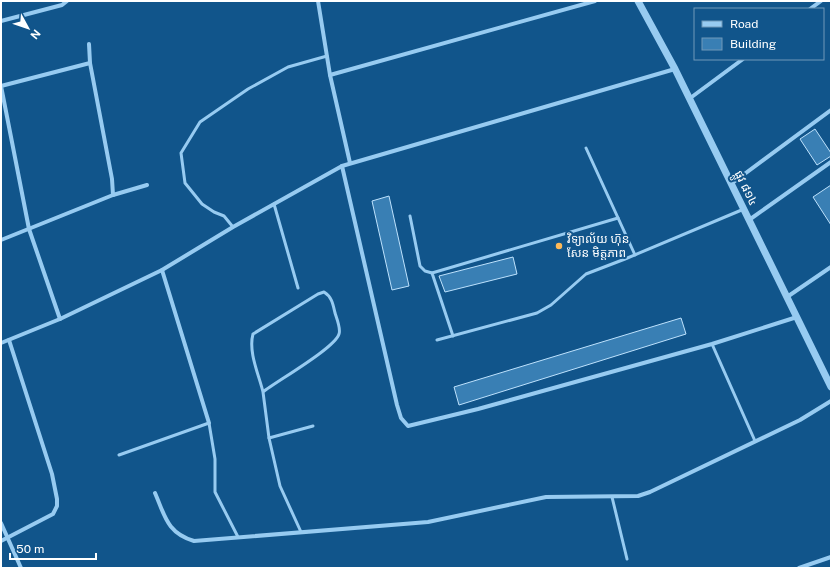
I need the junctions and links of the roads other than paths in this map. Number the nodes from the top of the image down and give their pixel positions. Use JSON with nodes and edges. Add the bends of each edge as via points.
{"nodes":[{"id":1,"x":67,"y":1,"type":"edge"},
{"id":2,"x":318,"y":1,"type":"edge"},
{"id":3,"x":595,"y":1,"type":"edge"},
{"id":4,"x":638,"y":1,"type":"edge"},
{"id":5,"x":821,"y":1,"type":"edge"},
{"id":6,"x":61,"y":3,"type":"edge"},
{"id":7,"x":811,"y":8,"type":"edge"},
{"id":8,"x":1,"y":21,"type":"edge"},
{"id":9,"x":89,"y":44,"type":"dead end"},
{"id":10,"x":327,"y":56,"type":"junction"},
{"id":11,"x":742,"y":60,"type":"edge"},
{"id":12,"x":90,"y":63,"type":"junction"},
{"id":13,"x":675,"y":69,"type":"junction"},
{"id":14,"x":330,"y":75,"type":"junction"},
{"id":15,"x":1,"y":86,"type":"edge"},
{"id":16,"x":689,"y":99,"type":"junction"},
{"id":17,"x":831,"y":110,"type":"edge"},
{"id":18,"x":586,"y":148,"type":"dead end"},
{"id":19,"x":831,"y":162,"type":"edge"},
{"id":20,"x":350,"y":163,"type":"junction"},
{"id":21,"x":342,"y":166,"type":"junction"},
{"id":22,"x":731,"y":184,"type":"junction"},
{"id":23,"x":147,"y":185,"type":"dead end"},
{"id":24,"x":113,"y":195,"type":"junction"},
{"id":25,"x":274,"y":204,"type":"junction"},
{"id":26,"x":744,"y":209,"type":"junction"},
{"id":27,"x":410,"y":216,"type":"dead end"},
{"id":28,"x":618,"y":218,"type":"junction"},
{"id":29,"x":749,"y":220,"type":"junction"},
{"id":30,"x":233,"y":227,"type":"junction"},
{"id":31,"x":30,"y":229,"type":"junction"},
{"id":32,"x":1,"y":240,"type":"edge"},
{"id":33,"x":635,"y":255,"type":"junction"},
{"id":34,"x":831,"y":266,"type":"edge"},
{"id":35,"x":162,"y":270,"type":"junction"},
{"id":36,"x":432,"y":273,"type":"junction"},
{"id":37,"x":298,"y":288,"type":"dead end"},
{"id":38,"x":787,"y":297,"type":"junction"},
{"id":39,"x":797,"y":317,"type":"junction"},
{"id":40,"x":60,"y":319,"type":"junction"},
{"id":41,"x":453,"y":336,"type":"junction"},
{"id":42,"x":9,"y":340,"type":"junction"},
{"id":43,"x":437,"y":340,"type":"dead end"},
{"id":44,"x":1,"y":343,"type":"edge"},
{"id":45,"x":712,"y":344,"type":"junction"},
{"id":46,"x":831,"y":387,"type":"edge"},
{"id":47,"x":263,"y":392,"type":"junction"},
{"id":48,"x":831,"y":401,"type":"edge"},
{"id":49,"x":209,"y":423,"type":"junction"},
{"id":50,"x":314,"y":426,"type":"dead end"},
{"id":51,"x":269,"y":438,"type":"junction"},
{"id":52,"x":755,"y":440,"type":"junction"},
{"id":53,"x":119,"y":455,"type":"dead end"},
{"id":54,"x":155,"y":493,"type":"dead end"},
{"id":55,"x":612,"y":497,"type":"junction"},
{"id":56,"x":1,"y":523,"type":"edge"},
{"id":57,"x":301,"y":532,"type":"junction"},
{"id":58,"x":238,"y":537,"type":"junction"},
{"id":59,"x":8,"y":538,"type":"junction"},
{"id":60,"x":1,"y":540,"type":"edge"},
{"id":61,"x":831,"y":556,"type":"edge"},
{"id":62,"x":627,"y":559,"type":"dead end"},
{"id":63,"x":21,"y":568,"type":"edge"},
{"id":64,"x":800,"y":568,"type":"edge"}],
"edges":[{"from":1,"to":6,"type":"street"},
{"from":2,"to":10,"type":"street"},
{"from":3,"to":14,"type":"street"},
{"from":4,"to":13,"type":"street","name":"ផ្លូវ ៨១៤"},
{"from":5,"to":7,"type":"street"},
{"from":6,"to":8,"type":"street"},
{"from":9,"to":12,"type":"street"},
{"from":10,"to":14,"type":"street"},
{"from":10,"to":30,"type":"lane","via":[[288,68],[248,89],[200,122],[181,153],[185,182],[202,204],[224,216]]},
{"from":11,"to":16,"type":"street"},
{"from":12,"to":15,"type":"street"},
{"from":12,"to":24,"type":"street"},
{"from":13,"to":16,"type":"street","name":"ផ្លូវ ៨១៤"},
{"from":13,"to":20,"type":"street"},
{"from":14,"to":20,"type":"street"},
{"from":15,"to":31,"type":"street"},
{"from":16,"to":22,"type":"street","name":"ផ្លូវ ៨១៤"},
{"from":17,"to":22,"type":"street"},
{"from":18,"to":28,"type":"lane"},
{"from":19,"to":29,"type":"street"},
{"from":20,"to":21,"type":"street"},
{"from":21,"to":25,"type":"street"},
{"from":21,"to":45,"type":"street","via":[[397,405],[401,418],[408,426]]},
{"from":22,"to":26,"type":"street","name":"ផ្លូវ ៨១៤"},
{"from":23,"to":24,"type":"street"},
{"from":24,"to":31,"type":"street"},
{"from":25,"to":30,"type":"street"},
{"from":25,"to":37,"type":"lane"},
{"from":26,"to":29,"type":"street","name":"ផ្លូវ ៨១៤"},
{"from":26,"to":33,"type":"lane"},
{"from":27,"to":36,"type":"lane","via":[[420,266]]},
{"from":28,"to":33,"type":"lane"},
{"from":28,"to":36,"type":"lane"},
{"from":29,"to":38,"type":"street","name":"ផ្លូវ ៨១៤"},
{"from":30,"to":35,"type":"street"},
{"from":31,"to":32,"type":"street"},
{"from":31,"to":40,"type":"street"},
{"from":33,"to":41,"type":"lane","via":[[586,274],[551,305],[537,313]]},
{"from":34,"to":38,"type":"street"},
{"from":35,"to":40,"type":"street"},
{"from":35,"to":49,"type":"street"},
{"from":36,"to":41,"type":"lane"},
{"from":38,"to":39,"type":"street","name":"ផ្លូវ ៨១៤"},
{"from":39,"to":45,"type":"street"},
{"from":39,"to":46,"type":"street","name":"ផ្លូវ ៨១៤"},
{"from":40,"to":42,"type":"street"},
{"from":41,"to":43,"type":"lane"},
{"from":42,"to":44,"type":"street"},
{"from":42,"to":59,"type":"street","via":[[52,474],[57,506],[53,514]]},
{"from":45,"to":52,"type":"lane"},
{"from":47,"to":47,"type":"lane","via":[[251,341],[253,334],[324,292],[332,300],[340,332],[337,338],[325,350]]},
{"from":47,"to":51,"type":"lane"},
{"from":48,"to":52,"type":"street","via":[[800,420]]},
{"from":49,"to":53,"type":"lane"},
{"from":49,"to":58,"type":"lane","via":[[215,459],[215,492]]},
{"from":50,"to":51,"type":"lane"},
{"from":51,"to":57,"type":"lane","via":[[280,486]]},
{"from":52,"to":55,"type":"street","via":[[650,492],[638,496]]},
{"from":54,"to":58,"type":"street","via":[[168,524],[174,532],[184,538],[194,541]]},
{"from":55,"to":57,"type":"street","via":[[546,497],[428,522]]},
{"from":55,"to":62,"type":"lane"},
{"from":56,"to":59,"type":"street"},
{"from":57,"to":58,"type":"street"},
{"from":59,"to":60,"type":"street"},
{"from":59,"to":63,"type":"street"},
{"from":61,"to":64,"type":"street"}]}
